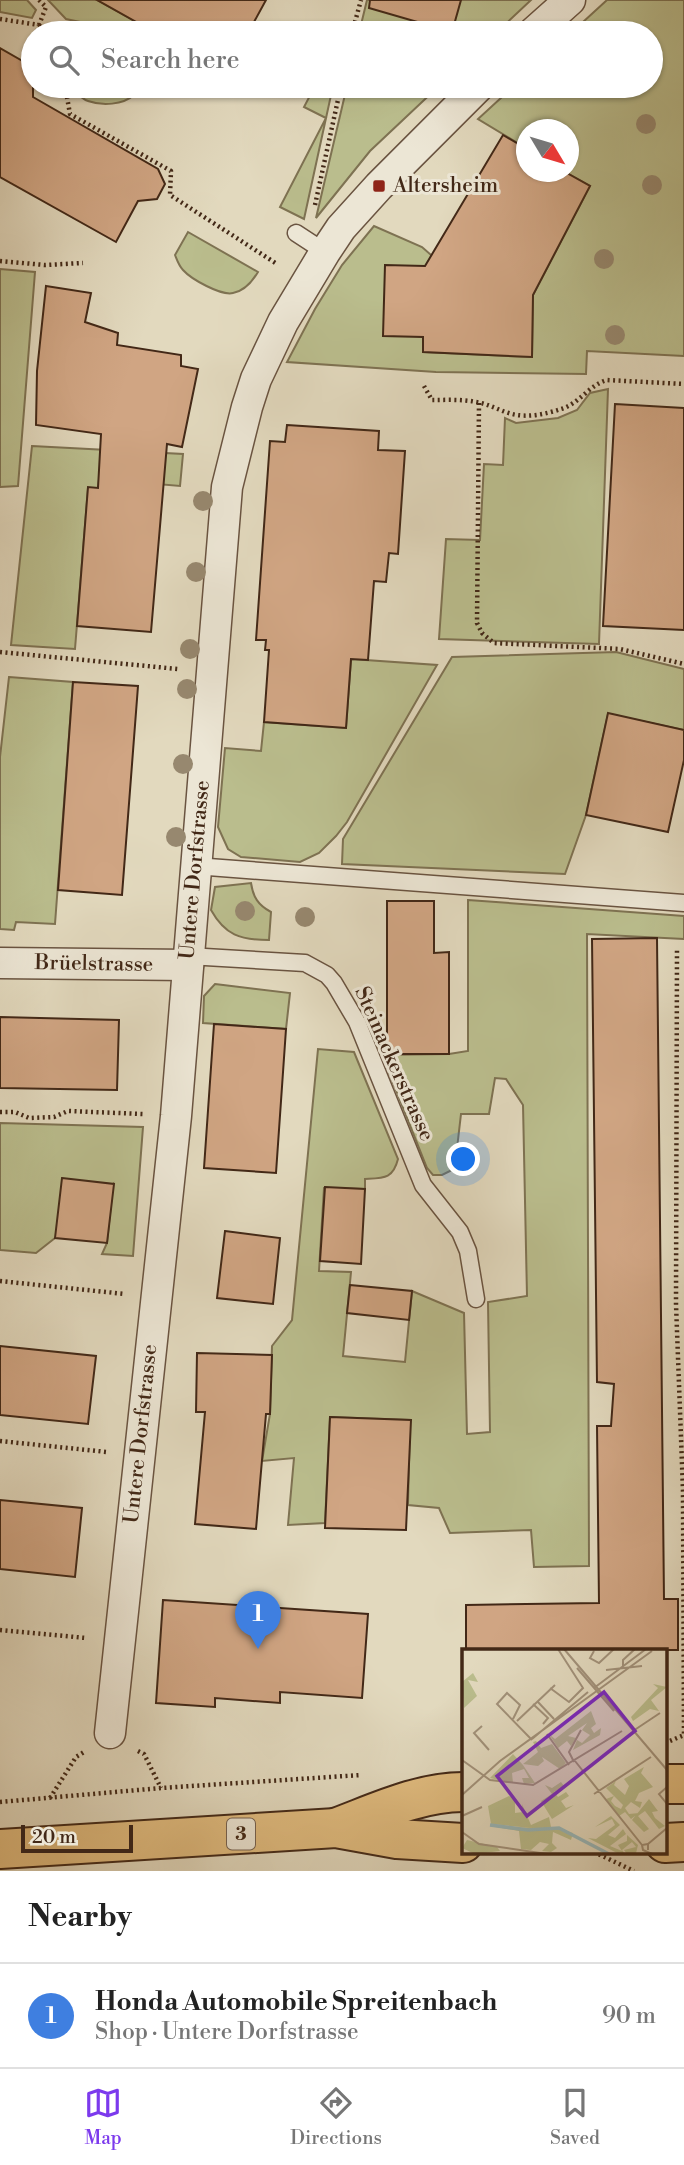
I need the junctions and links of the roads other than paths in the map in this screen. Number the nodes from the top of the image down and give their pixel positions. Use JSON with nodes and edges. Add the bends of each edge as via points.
{"nodes":[{"id":1,"x":570,"y":0,"type":"edge"},
{"id":2,"x":546,"y":21,"type":"edge"},
{"id":3,"x":467,"y":98,"type":"edge"},
{"id":4,"x":195,"y":866,"type":"junction"},
{"id":5,"x":684,"y":903,"type":"edge"},
{"id":6,"x":188,"y":961,"type":"junction"},
{"id":7,"x":0,"y":963,"type":"edge"},
{"id":8,"x":476,"y":1299,"type":"dead end"},
{"id":9,"x":110,"y":1733,"type":"road end"},
{"id":10,"x":666,"y":1784,"type":"edge"},
{"id":11,"x":684,"y":1784,"type":"edge"},
{"id":12,"x":462,"y":1792,"type":"edge"},
{"id":13,"x":337,"y":1828,"type":"junction"},
{"id":14,"x":684,"y":1842,"type":"edge"},
{"id":15,"x":462,"y":1843,"type":"edge"},
{"id":16,"x":666,"y":1843,"type":"edge"},
{"id":17,"x":11,"y":1852,"type":"edge"}],
"edges":[{"from":1,"to":2,"type":"street"},
{"from":3,"to":4,"type":"street","name":"Untere Dorfstrasse","via":[[341,228],[309,242],[283,322],[256,379],[227,487]]},
{"from":4,"to":5,"type":"lane"},
{"from":4,"to":6,"type":"street","name":"Untere Dorfstrasse"},
{"from":6,"to":7,"type":"street","name":"Brüelstrasse"},
{"from":6,"to":8,"type":"lane","name":"Steinackerstrasse","via":[[305,963],[334,983],[357,1022],[423,1185],[460,1232]]},
{"from":6,"to":9,"type":"street","name":"Untere Dorfstrasse","via":[[176,1116]]},
{"from":10,"to":11,"type":"main road"},
{"from":12,"to":13,"type":"main road","number":"3","via":[[399,1805]]},
{"from":13,"to":15,"type":"main road","number":"3","via":[[397,1839]]},
{"from":13,"to":17,"type":"main road","number":"3"},
{"from":14,"to":16,"type":"main road"}]}
